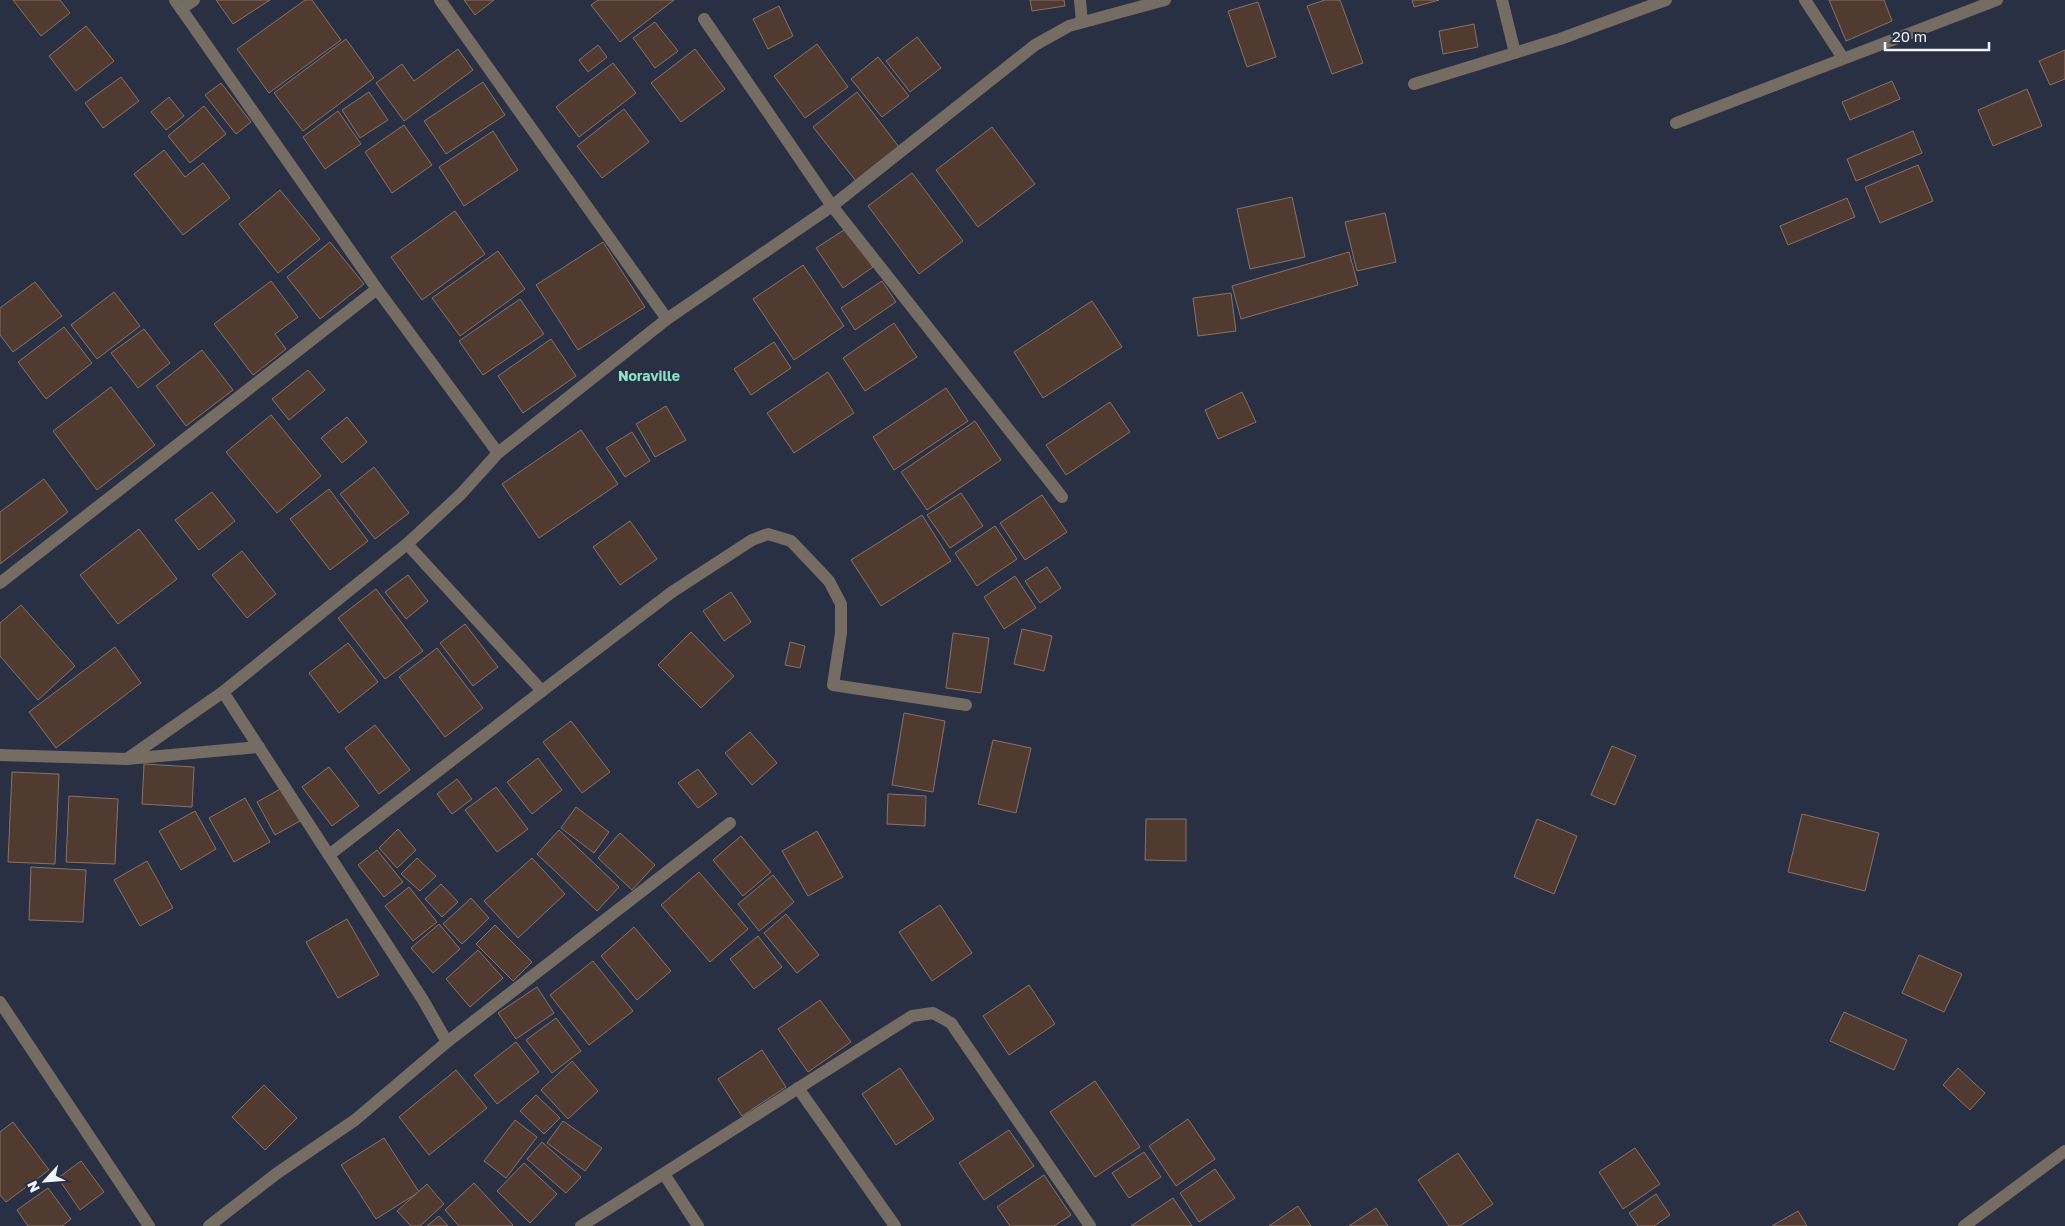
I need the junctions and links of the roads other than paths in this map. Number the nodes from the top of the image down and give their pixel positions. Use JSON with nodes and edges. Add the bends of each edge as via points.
{"nodes":[{"id":1,"x":194,"y":0,"type":"edge"},
{"id":2,"x":440,"y":0,"type":"edge"},
{"id":3,"x":1080,"y":0,"type":"edge"},
{"id":4,"x":1165,"y":0,"type":"edge"},
{"id":5,"x":1502,"y":0,"type":"edge"},
{"id":6,"x":1666,"y":0,"type":"edge"},
{"id":7,"x":1805,"y":0,"type":"edge"},
{"id":8,"x":1997,"y":0,"type":"edge"},
{"id":9,"x":178,"y":4,"type":"edge"},
{"id":10,"x":704,"y":19,"type":"dead end"},
{"id":11,"x":1082,"y":22,"type":"junction"},
{"id":12,"x":1515,"y":53,"type":"junction"},
{"id":13,"x":1843,"y":58,"type":"junction"},
{"id":14,"x":1414,"y":84,"type":"dead end"},
{"id":15,"x":1676,"y":123,"type":"dead end"},
{"id":16,"x":832,"y":206,"type":"junction"},
{"id":17,"x":377,"y":289,"type":"junction"},
{"id":18,"x":667,"y":320,"type":"junction"},
{"id":19,"x":498,"y":453,"type":"junction"},
{"id":20,"x":1062,"y":498,"type":"dead end"},
{"id":21,"x":407,"y":544,"type":"junction"},
{"id":22,"x":0,"y":583,"type":"edge"},
{"id":23,"x":542,"y":691,"type":"junction"},
{"id":24,"x":223,"y":692,"type":"junction"},
{"id":25,"x":966,"y":706,"type":"dead end"},
{"id":26,"x":259,"y":747,"type":"junction"},
{"id":27,"x":0,"y":755,"type":"edge"},
{"id":28,"x":127,"y":759,"type":"junction"},
{"id":29,"x":730,"y":823,"type":"dead end"},
{"id":30,"x":329,"y":855,"type":"junction"},
{"id":31,"x":0,"y":1002,"type":"edge"},
{"id":32,"x":446,"y":1042,"type":"junction"},
{"id":33,"x":798,"y":1088,"type":"junction"},
{"id":34,"x":2065,"y":1151,"type":"edge"},
{"id":35,"x":664,"y":1174,"type":"junction"},
{"id":36,"x":149,"y":1226,"type":"edge"},
{"id":37,"x":209,"y":1226,"type":"edge"},
{"id":38,"x":581,"y":1226,"type":"edge"},
{"id":39,"x":698,"y":1226,"type":"edge"},
{"id":40,"x":895,"y":1226,"type":"edge"},
{"id":41,"x":1090,"y":1226,"type":"edge"},
{"id":42,"x":1964,"y":1226,"type":"edge"}],
"edges":[{"from":1,"to":9,"type":"street"},
{"from":2,"to":18,"type":"street"},
{"from":3,"to":11,"type":"street"},
{"from":4,"to":11,"type":"street"},
{"from":5,"to":12,"type":"street"},
{"from":6,"to":12,"type":"street"},
{"from":7,"to":13,"type":"street"},
{"from":8,"to":13,"type":"street"},
{"from":9,"to":17,"type":"street"},
{"from":10,"to":16,"type":"street"},
{"from":11,"to":16,"type":"street","via":[[1035,45]]},
{"from":12,"to":14,"type":"street"},
{"from":13,"to":15,"type":"street"},
{"from":16,"to":18,"type":"street"},
{"from":16,"to":20,"type":"street"},
{"from":17,"to":19,"type":"street"},
{"from":17,"to":22,"type":"street"},
{"from":18,"to":19,"type":"street"},
{"from":19,"to":21,"type":"street","via":[[461,494]]},
{"from":21,"to":23,"type":"street"},
{"from":21,"to":24,"type":"street"},
{"from":23,"to":25,"type":"street","via":[[672,592],[752,540],[768,534],[791,541],[829,581],[841,604],[841,633],[833,686]]},
{"from":23,"to":30,"type":"street"},
{"from":24,"to":26,"type":"street"},
{"from":24,"to":28,"type":"street"},
{"from":26,"to":28,"type":"street"},
{"from":26,"to":30,"type":"street"},
{"from":27,"to":28,"type":"street"},
{"from":29,"to":32,"type":"street"},
{"from":30,"to":32,"type":"street","via":[[423,1000]]},
{"from":31,"to":36,"type":"street"},
{"from":32,"to":37,"type":"street","via":[[355,1120],[276,1174]]},
{"from":33,"to":35,"type":"street"},
{"from":33,"to":40,"type":"street"},
{"from":33,"to":41,"type":"street","via":[[912,1016],[933,1013],[951,1023]]},
{"from":34,"to":42,"type":"street"},
{"from":35,"to":38,"type":"street"},
{"from":35,"to":39,"type":"street"}]}
